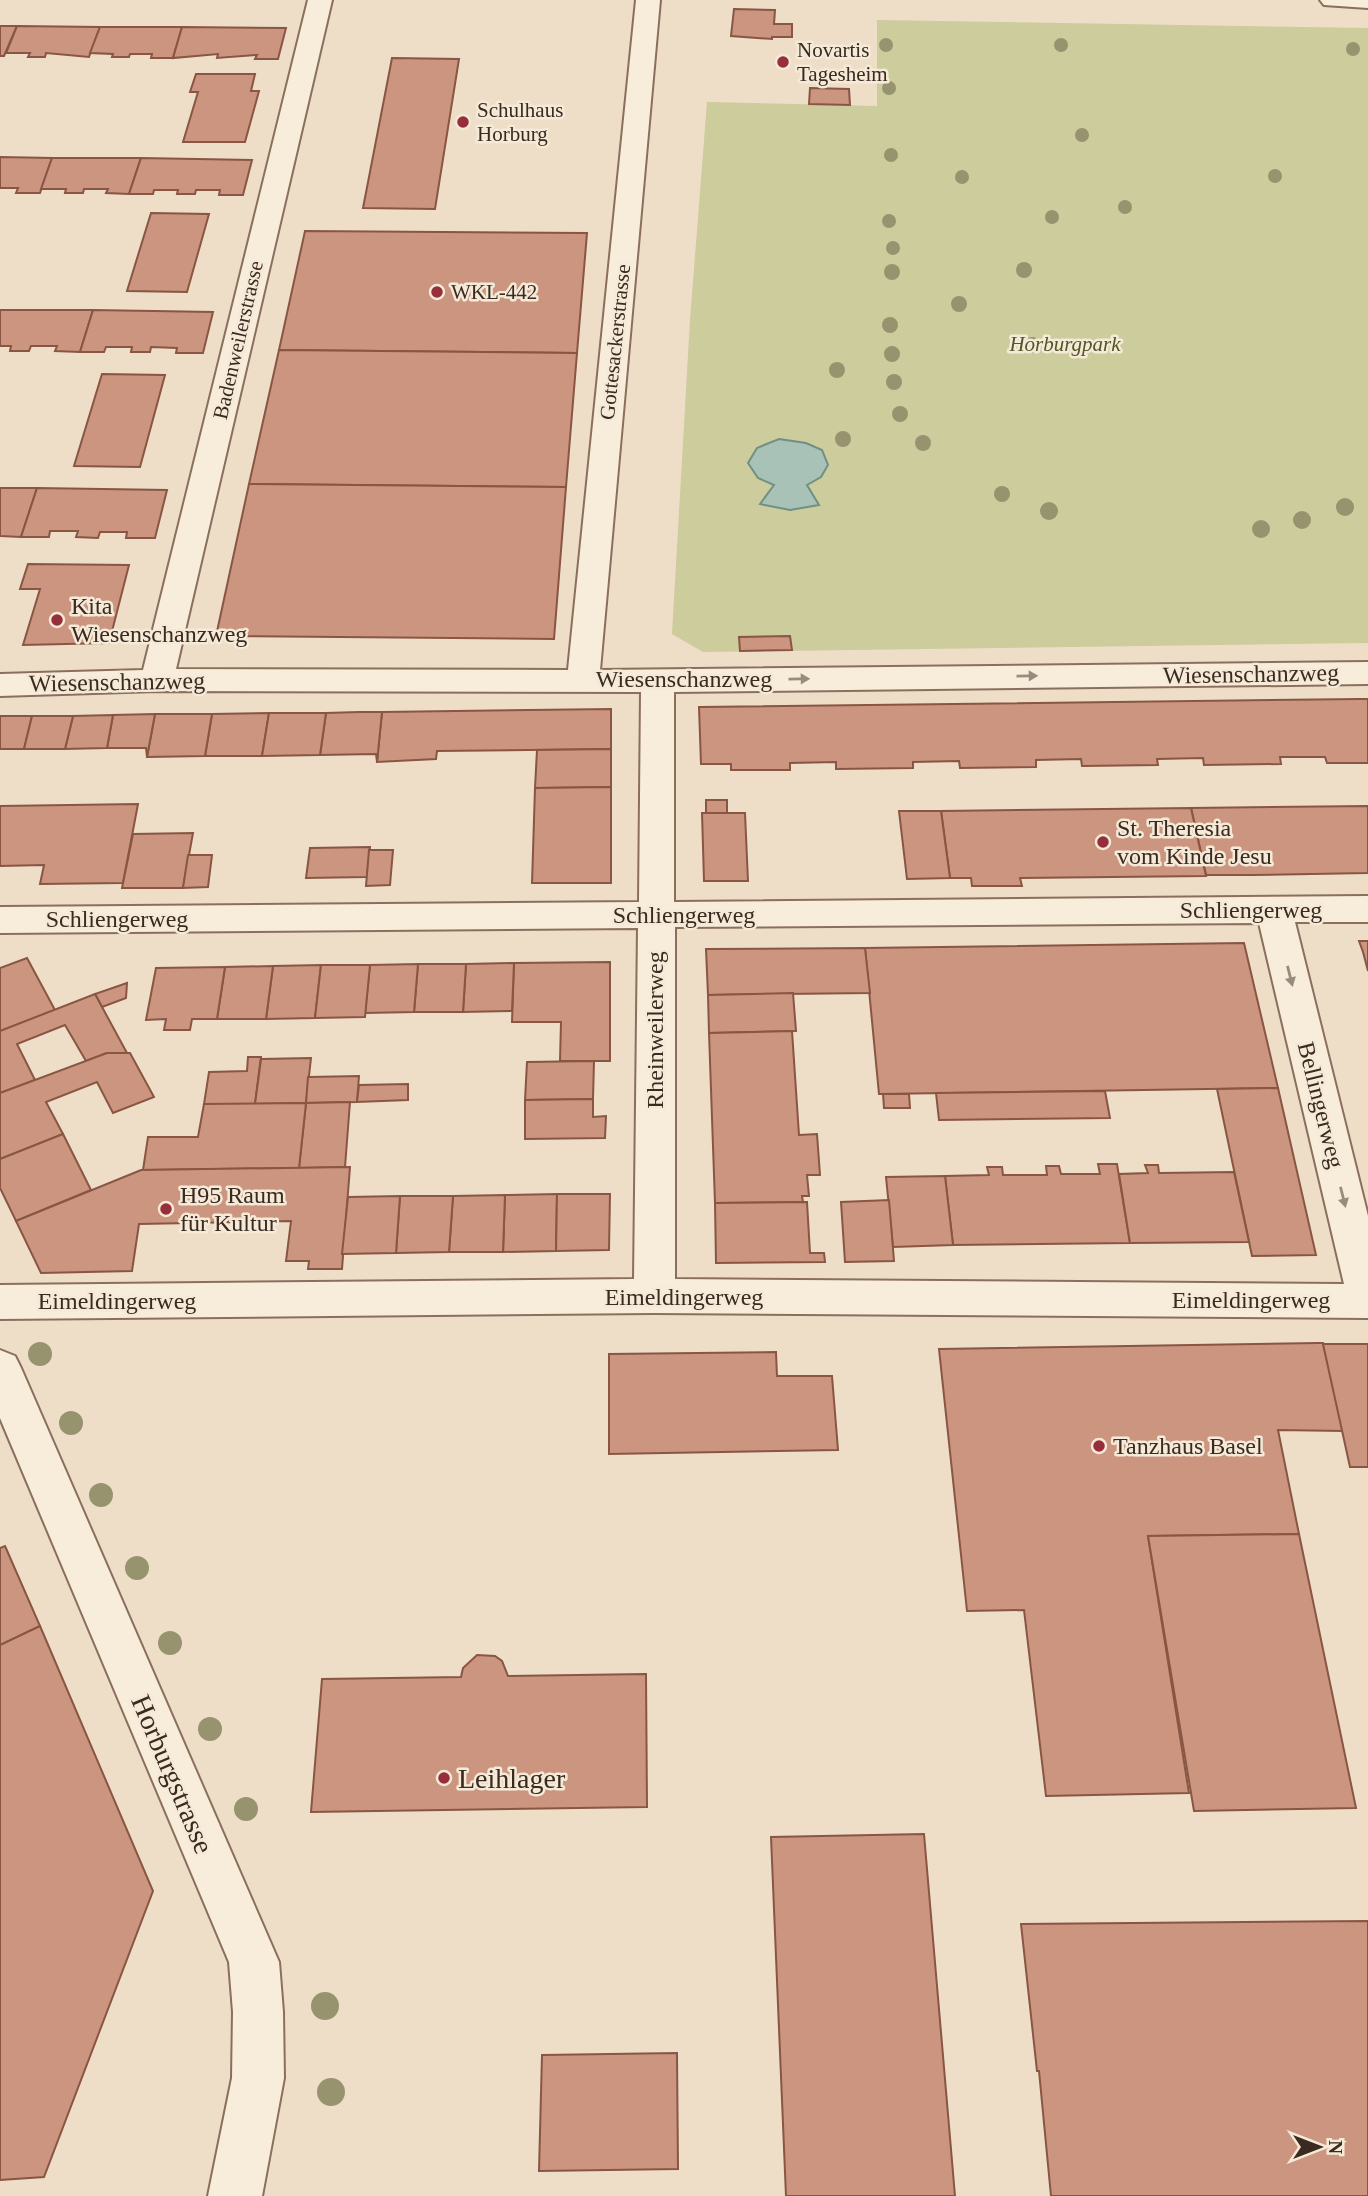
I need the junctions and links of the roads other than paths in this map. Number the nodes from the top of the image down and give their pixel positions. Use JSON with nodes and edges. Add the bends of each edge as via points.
{"nodes":[{"id":1,"x":320,"y":0,"type":"edge"},
{"id":2,"x":1332,"y":0,"type":"edge"},
{"id":3,"x":1368,"y":1,"type":"edge"},
{"id":4,"x":648,"y":2,"type":"edge"},
{"id":5,"x":1368,"y":673,"type":"edge"},
{"id":6,"x":158,"y":680,"type":"junction"},
{"id":7,"x":583,"y":680,"type":"junction"},
{"id":8,"x":658,"y":681,"type":"junction"},
{"id":9,"x":0,"y":685,"type":"edge"},
{"id":10,"x":1368,"y":909,"type":"edge"},
{"id":11,"x":1273,"y":910,"type":"junction"},
{"id":12,"x":655,"y":915,"type":"junction"},
{"id":13,"x":0,"y":920,"type":"edge"},
{"id":14,"x":654,"y":1296,"type":"junction"},
{"id":15,"x":1368,"y":1300,"type":"edge"},
{"id":16,"x":0,"y":1302,"type":"edge"},
{"id":17,"x":0,"y":1368,"type":"edge"},
{"id":18,"x":235,"y":2196,"type":"edge"}],
"edges":[{"from":1,"to":6,"type":"street","name":"Badenweilerstrasse"},
{"from":2,"to":3,"type":"street"},
{"from":4,"to":7,"type":"street","name":"Gottesackerstrasse"},
{"from":8,"to":5,"type":"street","name":"Wiesenschanzweg","one_way":true},
{"from":6,"to":7,"type":"street","name":"Wiesenschanzweg"},
{"from":6,"to":9,"type":"street","name":"Wiesenschanzweg"},
{"from":7,"to":8,"type":"street","name":"Wiesenschanzweg"},
{"from":8,"to":12,"type":"street","name":"Rheinweilerweg"},
{"from":10,"to":11,"type":"street","name":"Schliengerweg"},
{"from":11,"to":12,"type":"street","name":"Schliengerweg"},
{"from":11,"to":15,"type":"street","name":"Bellingerweg","one_way":true},
{"from":12,"to":13,"type":"street","name":"Schliengerweg"},
{"from":12,"to":14,"type":"street","name":"Rheinweilerweg"},
{"from":14,"to":15,"type":"street","name":"Eimeldingerweg"},
{"from":14,"to":16,"type":"street","name":"Eimeldingerweg"},
{"from":17,"to":18,"type":"street","name":"Horburgstrasse","via":[[254,1962],[258,2078]]}]}
